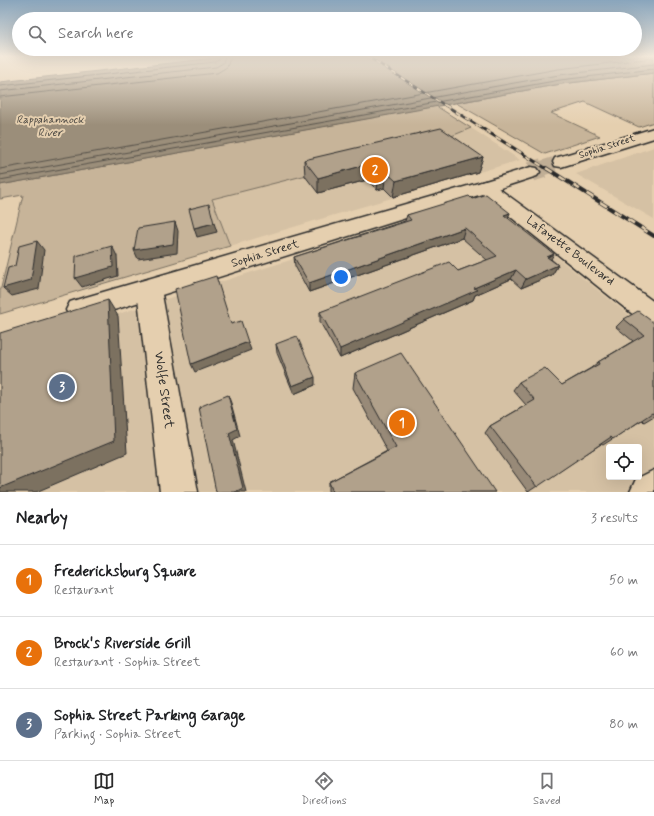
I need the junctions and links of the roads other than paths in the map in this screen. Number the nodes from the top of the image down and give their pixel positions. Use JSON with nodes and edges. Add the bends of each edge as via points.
{"nodes":[{"id":1,"x":654,"y":133,"type":"edge"},
{"id":2,"x":561,"y":162,"type":"tunnel mouth"},
{"id":3,"x":531,"y":172,"type":"tunnel mouth"},
{"id":4,"x":485,"y":187,"type":"junction"},
{"id":5,"x":149,"y":289,"type":"junction"},
{"id":6,"x":60,"y":316,"type":"edge"},
{"id":7,"x":654,"y":316,"type":"edge"},
{"id":8,"x":654,"y":488,"type":"edge"},
{"id":9,"x":179,"y":492,"type":"edge"},
{"id":10,"x":649,"y":492,"type":"edge"}],
"edges":[{"from":1,"to":2,"type":"main road","name":"Sophia Street"},
{"from":3,"to":4,"type":"main road","name":"Sophia Street"},
{"from":4,"to":5,"type":"main road","name":"Sophia Street"},
{"from":4,"to":7,"type":"main road","name":"Lafayette Boulevard"},
{"from":5,"to":6,"type":"main road","name":"Sophia Street"},
{"from":5,"to":9,"type":"main road","name":"Wolfe Street"},
{"from":8,"to":10,"type":"main road"}]}
